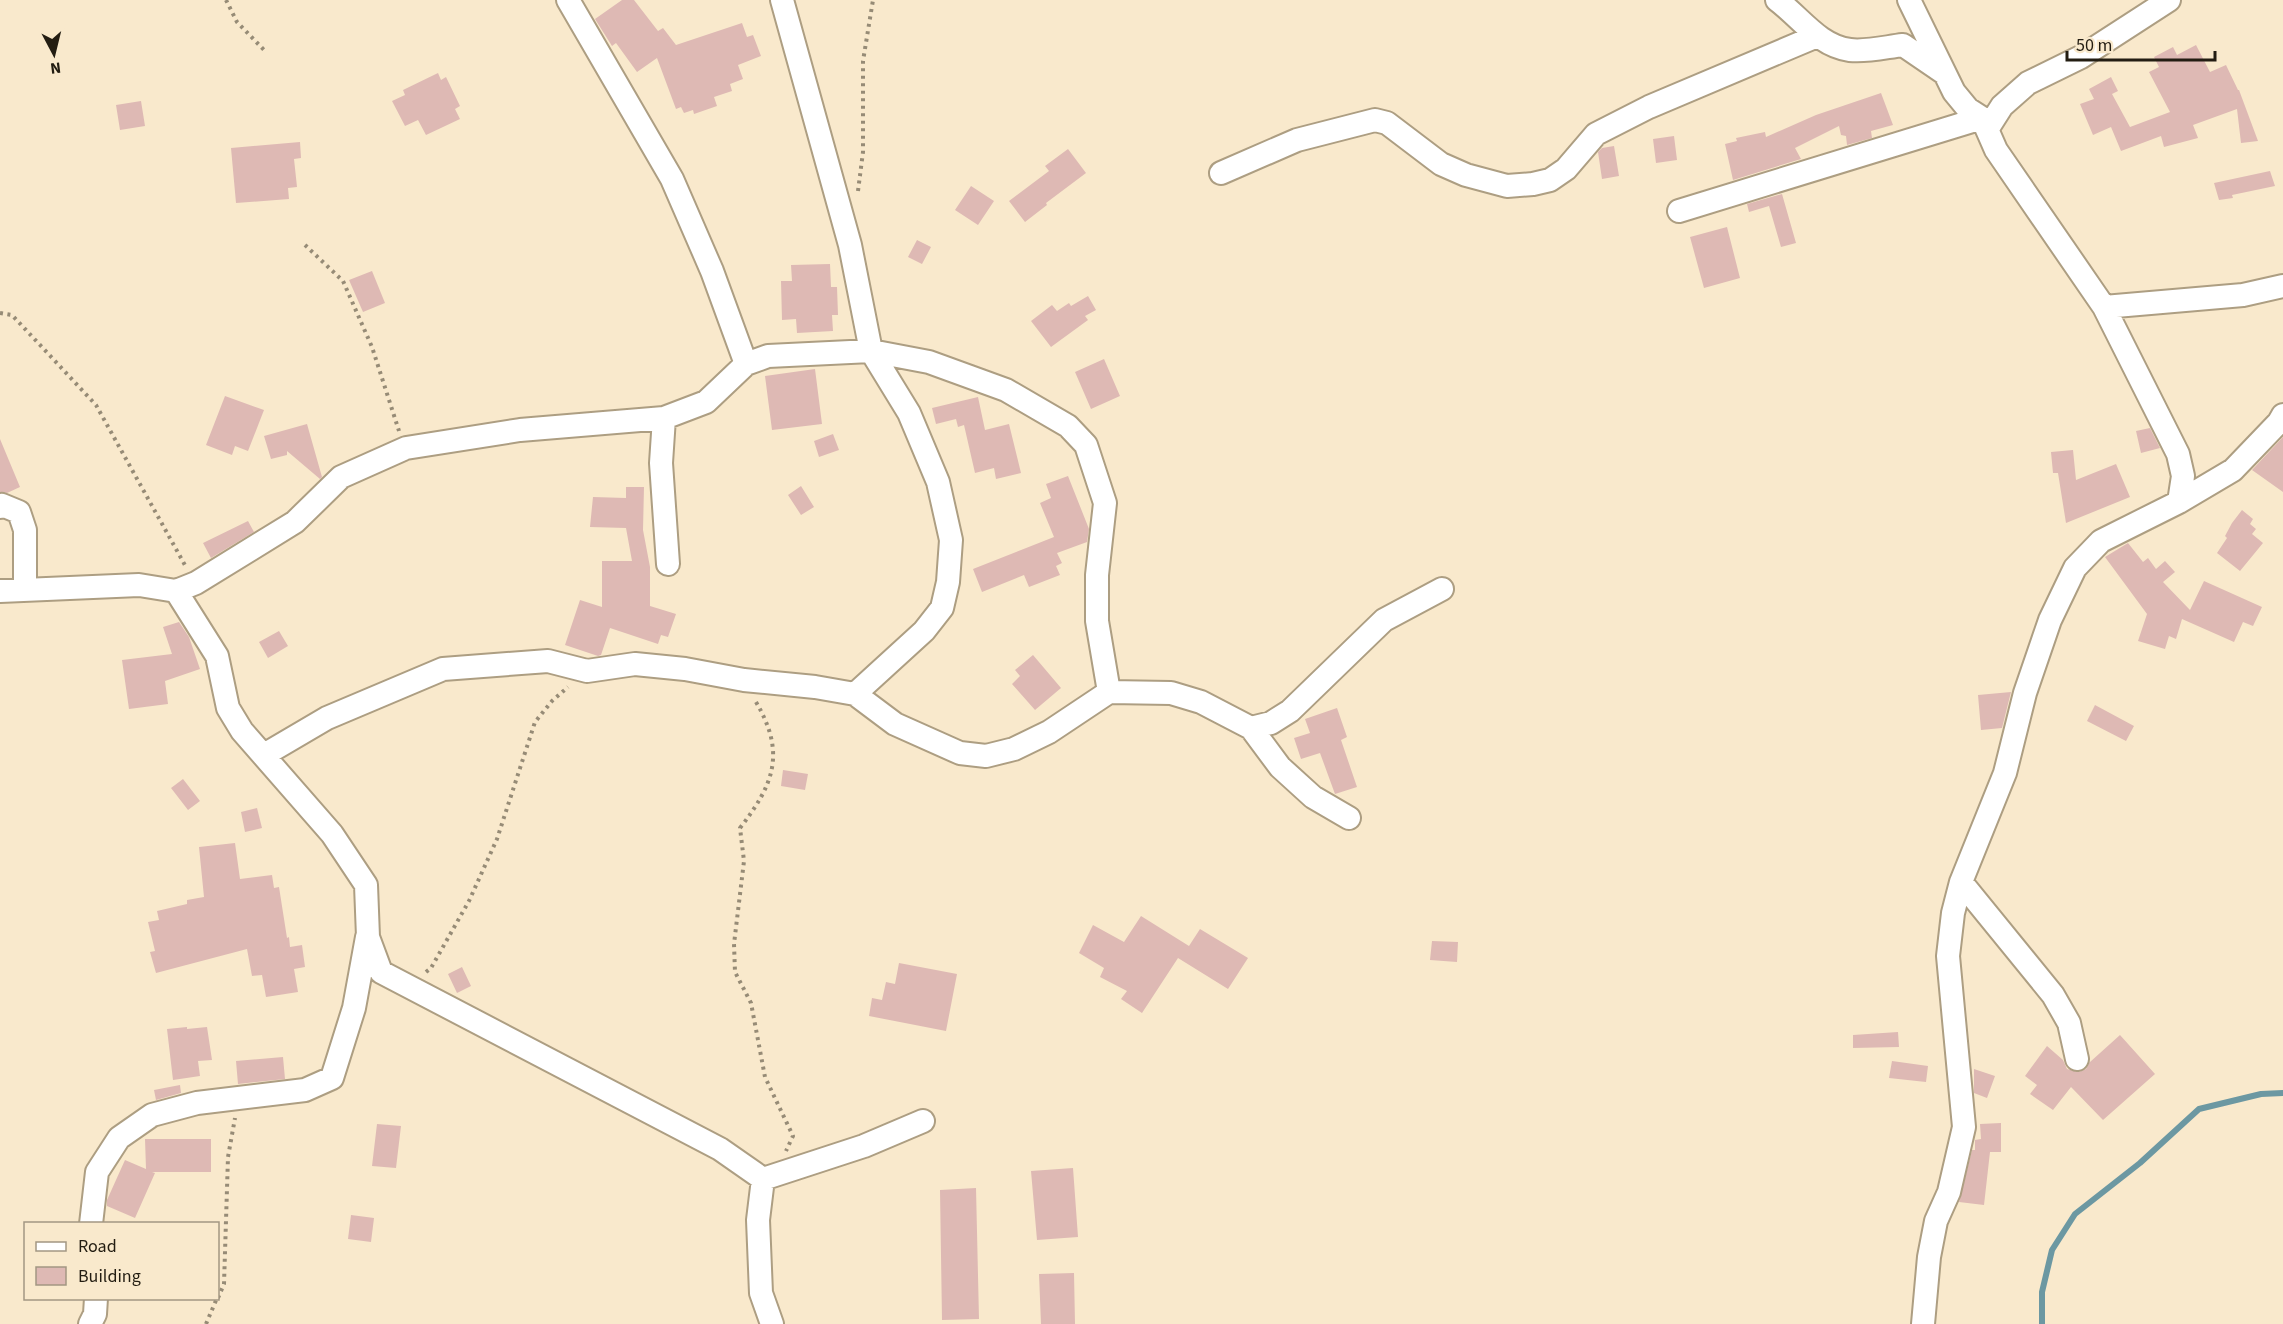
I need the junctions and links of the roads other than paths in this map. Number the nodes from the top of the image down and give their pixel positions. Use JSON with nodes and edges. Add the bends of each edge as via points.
{"nodes":[{"id":1,"x":568,"y":0,"type":"edge"},
{"id":2,"x":782,"y":0,"type":"edge"},
{"id":3,"x":1777,"y":0,"type":"edge"},
{"id":4,"x":1909,"y":0,"type":"edge"},
{"id":5,"x":2169,"y":0,"type":"edge"},
{"id":6,"x":1817,"y":36,"type":"junction"},
{"id":7,"x":1947,"y":75,"type":"junction"},
{"id":8,"x":1985,"y":123,"type":"junction"},
{"id":9,"x":1221,"y":173,"type":"dead end"},
{"id":10,"x":1679,"y":211,"type":"dead end"},
{"id":11,"x":2283,"y":286,"type":"edge"},
{"id":12,"x":2104,"y":307,"type":"junction"},
{"id":13,"x":871,"y":351,"type":"junction"},
{"id":14,"x":746,"y":364,"type":"junction"},
{"id":15,"x":2283,"y":415,"type":"edge"},
{"id":16,"x":664,"y":418,"type":"junction"},
{"id":17,"x":2179,"y":502,"type":"junction"},
{"id":18,"x":0,"y":507,"type":"edge"},
{"id":19,"x":668,"y":564,"type":"dead end"},
{"id":20,"x":186,"y":587,"type":"junction"},
{"id":21,"x":25,"y":590,"type":"junction"},
{"id":22,"x":1442,"y":590,"type":"dead end"},
{"id":23,"x":0,"y":591,"type":"edge"},
{"id":24,"x":1108,"y":692,"type":"junction"},
{"id":25,"x":855,"y":694,"type":"junction"},
{"id":26,"x":1251,"y":728,"type":"junction"},
{"id":27,"x":264,"y":755,"type":"junction"},
{"id":28,"x":1348,"y":818,"type":"dead end"},
{"id":29,"x":1961,"y":882,"type":"junction"},
{"id":30,"x":368,"y":937,"type":"junction"},
{"id":31,"x":2077,"y":1059,"type":"dead end"},
{"id":32,"x":923,"y":1121,"type":"dead end"},
{"id":33,"x":763,"y":1179,"type":"junction"},
{"id":34,"x":92,"y":1222,"type":"edge"},
{"id":35,"x":96,"y":1300,"type":"edge"},
{"id":36,"x":90,"y":1324,"type":"edge"},
{"id":37,"x":772,"y":1324,"type":"edge"},
{"id":38,"x":1923,"y":1324,"type":"edge"}],
"edges":[{"from":1,"to":14,"type":"street","via":[[672,179]]},
{"from":2,"to":13,"type":"street","via":[[850,245]]},
{"from":3,"to":6,"type":"street"},
{"from":4,"to":7,"type":"street"},
{"from":5,"to":8,"type":"street","via":[[2081,57],[2028,83]]},
{"from":6,"to":7,"type":"street","via":[[1830,45],[1852,50],[1903,45]]},
{"from":6,"to":9,"type":"street","via":[[1649,107],[1596,134],[1566,169],[1550,180],[1533,184],[1507,186],[1466,175],[1441,164],[1386,123],[1376,120],[1297,140]]},
{"from":7,"to":8,"type":"street","via":[[1954,92]]},
{"from":8,"to":10,"type":"street"},
{"from":8,"to":12,"type":"street","via":[[1996,150]]},
{"from":11,"to":12,"type":"street","via":[[2243,295]]},
{"from":12,"to":17,"type":"street","via":[[2178,454],[2183,476]]},
{"from":13,"to":14,"type":"street","via":[[768,356]]},
{"from":13,"to":24,"type":"street","via":[[929,362],[1006,390],[1068,426],[1086,445],[1105,503],[1097,575],[1097,621]]},
{"from":13,"to":25,"type":"street","via":[[913,423],[938,483],[951,540],[942,608],[924,631]]},
{"from":14,"to":16,"type":"street","via":[[706,402]]},
{"from":15,"to":17,"type":"street","via":[[2233,470]]},
{"from":16,"to":19,"type":"street","via":[[661,463]]},
{"from":16,"to":20,"type":"street","via":[[520,430],[406,448],[341,477],[295,522]]},
{"from":17,"to":29,"type":"street","via":[[2101,541],[2075,568],[2047,630],[2025,693],[2005,773]]},
{"from":18,"to":21,"type":"street","via":[[19,512],[25,530]]},
{"from":20,"to":21,"type":"street"},
{"from":20,"to":27,"type":"street","via":[[217,656],[228,708]]},
{"from":21,"to":23,"type":"street"},
{"from":22,"to":26,"type":"street","via":[[1384,620],[1290,711],[1271,723]]},
{"from":24,"to":25,"type":"street","via":[[1049,732],[1014,749],[986,756],[960,753],[895,724]]},
{"from":24,"to":26,"type":"street","via":[[1171,693],[1201,702]]},
{"from":25,"to":27,"type":"street","via":[[635,664],[587,671],[548,661],[443,669],[327,718]]},
{"from":26,"to":28,"type":"street","via":[[1280,767],[1313,797]]},
{"from":27,"to":30,"type":"street","via":[[332,834],[366,885]]},
{"from":29,"to":31,"type":"street","via":[[2053,995],[2069,1023]]},
{"from":29,"to":38,"type":"street","via":[[1948,956],[1964,1127],[1949,1192],[1930,1248]]},
{"from":30,"to":33,"type":"street","via":[[381,972],[720,1149]]},
{"from":30,"to":34,"type":"street","via":[[354,1008],[332,1078],[305,1090],[197,1103],[152,1115],[119,1138],[97,1172]]},
{"from":32,"to":33,"type":"street","via":[[864,1146]]},
{"from":33,"to":37,"type":"street","via":[[758,1220],[761,1293]]},
{"from":35,"to":36,"type":"street"}]}
